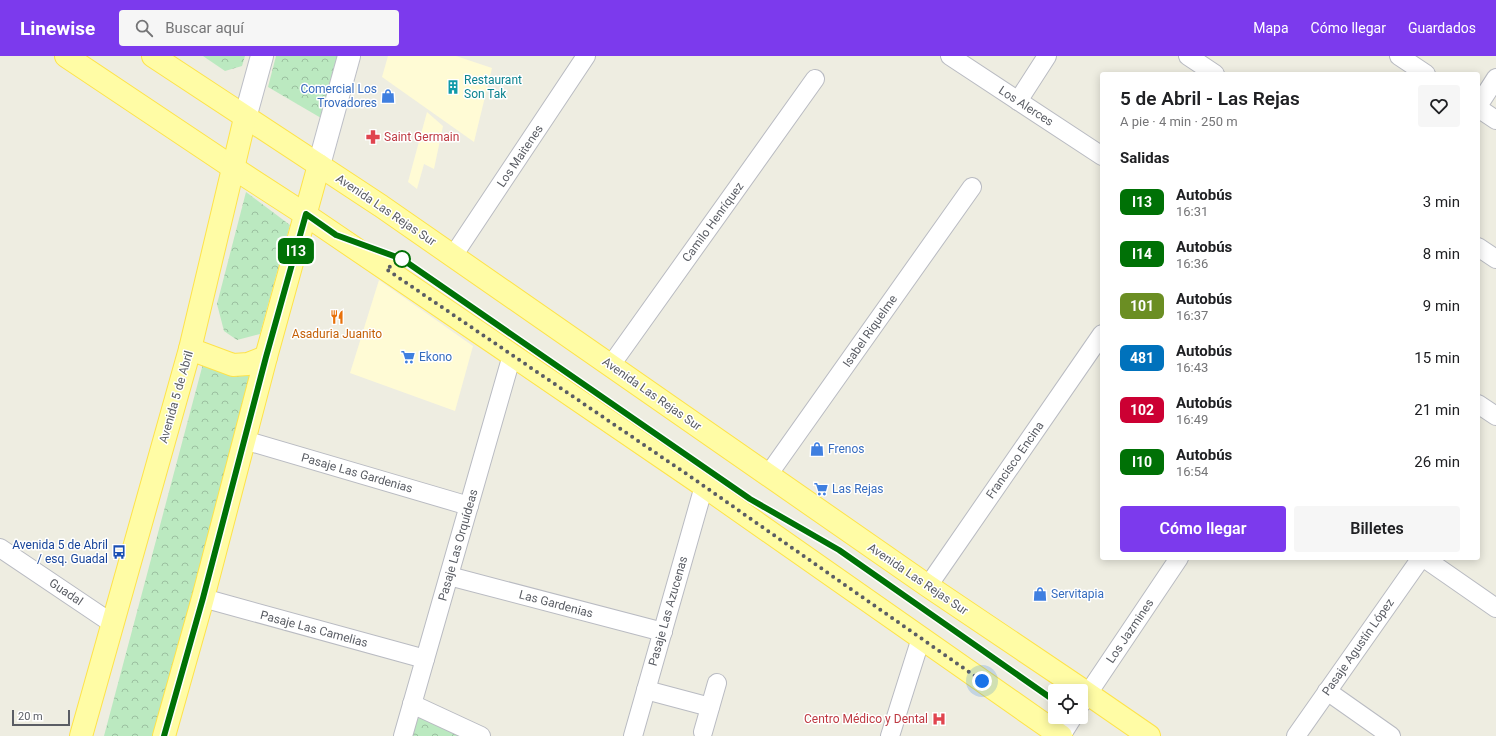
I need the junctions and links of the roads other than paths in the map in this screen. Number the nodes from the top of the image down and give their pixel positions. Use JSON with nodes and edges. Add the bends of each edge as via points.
{"nodes":[{"id":1,"x":66,"y":56,"type":"edge"},
{"id":2,"x":153,"y":56,"type":"edge"},
{"id":3,"x":262,"y":56,"type":"edge"},
{"id":4,"x":348,"y":56,"type":"edge"},
{"id":5,"x":586,"y":56,"type":"edge"},
{"id":6,"x":950,"y":56,"type":"edge"},
{"id":7,"x":1047,"y":56,"type":"edge"},
{"id":8,"x":1188,"y":56,"type":"edge"},
{"id":9,"x":1399,"y":56,"type":"edge"},
{"id":10,"x":1213,"y":72,"type":"edge"},
{"id":11,"x":1423,"y":72,"type":"edge"},
{"id":12,"x":1496,"y":78,"type":"edge"},
{"id":13,"x":815,"y":79,"type":"dead end"},
{"id":14,"x":1018,"y":101,"type":"junction"},
{"id":15,"x":1480,"y":104,"type":"edge"},
{"id":16,"x":1480,"y":108,"type":"edge"},
{"id":17,"x":245,"y":118,"type":"junction"},
{"id":18,"x":1496,"y":120,"type":"edge"},
{"id":19,"x":1100,"y":155,"type":"edge"},
{"id":20,"x":319,"y":165,"type":"junction"},
{"id":21,"x":232,"y":168,"type":"junction"},
{"id":22,"x":972,"y":187,"type":"dead end"},
{"id":23,"x":306,"y":214,"type":"junction"},
{"id":24,"x":1480,"y":249,"type":"edge"},
{"id":25,"x":453,"y":256,"type":"junction"},
{"id":26,"x":1496,"y":259,"type":"edge"},
{"id":27,"x":1100,"y":337,"type":"edge"},
{"id":28,"x":190,"y":349,"type":"junction"},
{"id":29,"x":512,"y":355,"type":"junction"},
{"id":30,"x":266,"y":357,"type":"junction"},
{"id":31,"x":611,"y":365,"type":"junction"},
{"id":32,"x":1480,"y":405,"type":"edge"},
{"id":33,"x":1496,"y":416,"type":"edge"},
{"id":34,"x":244,"y":440,"type":"junction"},
{"id":35,"x":768,"y":475,"type":"junction"},
{"id":36,"x":704,"y":486,"type":"junction"},
{"id":37,"x":469,"y":506,"type":"junction"},
{"id":38,"x":0,"y":548,"type":"edge"},
{"id":39,"x":1178,"y":560,"type":"edge"},
{"id":40,"x":1420,"y":560,"type":"edge"},
{"id":41,"x":1427,"y":560,"type":"edge"},
{"id":42,"x":449,"y":576,"type":"junction"},
{"id":43,"x":928,"y":586,"type":"junction"},
{"id":44,"x":203,"y":598,"type":"junction"},
{"id":45,"x":1496,"y":608,"type":"edge"},
{"id":46,"x":113,"y":624,"type":"junction"},
{"id":47,"x":663,"y":632,"type":"junction"},
{"id":48,"x":921,"y":638,"type":"junction"},
{"id":49,"x":425,"y":659,"type":"junction"},
{"id":50,"x":717,"y":683,"type":"dead end"},
{"id":51,"x":1064,"y":684,"type":"edge"},
{"id":52,"x":646,"y":690,"type":"junction"},
{"id":53,"x":1327,"y":691,"type":"junction"},
{"id":54,"x":1088,"y":694,"type":"edge"},
{"id":55,"x":1088,"y":701,"type":"edge"},
{"id":56,"x":412,"y":704,"type":"junction"},
{"id":57,"x":710,"y":707,"type":"junction"},
{"id":58,"x":1069,"y":724,"type":"edge"},
{"id":59,"x":703,"y":732,"type":"dead end"},
{"id":60,"x":81,"y":736,"type":"edge"},
{"id":61,"x":164,"y":736,"type":"edge"},
{"id":62,"x":403,"y":736,"type":"edge"},
{"id":63,"x":481,"y":736,"type":"edge"},
{"id":64,"x":633,"y":736,"type":"edge"},
{"id":65,"x":890,"y":736,"type":"edge"},
{"id":66,"x":1061,"y":736,"type":"edge"},
{"id":67,"x":1149,"y":736,"type":"edge"},
{"id":68,"x":1296,"y":736,"type":"edge"},
{"id":69,"x":1392,"y":736,"type":"edge"}],
"edges":[{"from":1,"to":21,"type":"main road"},
{"from":2,"to":17,"type":"main road","name":"Avenida Las Rejas Sur"},
{"from":3,"to":17,"type":"main road","name":"Avenida 5 de Abril"},
{"from":4,"to":20,"type":"main road"},
{"from":5,"to":25,"type":"street","name":"Los Maitenes"},
{"from":6,"to":14,"type":"street","name":"Los Alerces"},
{"from":7,"to":14,"type":"street"},
{"from":8,"to":10,"type":"street"},
{"from":9,"to":11,"type":"street"},
{"from":12,"to":15,"type":"street"},
{"from":13,"to":31,"type":"street","name":"Camilo Henríquez"},
{"from":14,"to":19,"type":"street","name":"Los Alerces"},
{"from":16,"to":18,"type":"street"},
{"from":17,"to":20,"type":"main road","name":"Avenida Las Rejas Sur"},
{"from":17,"to":21,"type":"main road","name":"Avenida 5 de Abril"},
{"from":20,"to":23,"type":"main road"},
{"from":20,"to":25,"type":"main road","name":"Avenida Las Rejas Sur"},
{"from":21,"to":23,"type":"main road"},
{"from":21,"to":28,"type":"main road","name":"Avenida 5 de Abril"},
{"from":22,"to":35,"type":"street","name":"Isabel Riquelme"},
{"from":23,"to":29,"type":"main road"},
{"from":23,"to":30,"type":"main road"},
{"from":24,"to":26,"type":"street"},
{"from":25,"to":31,"type":"main road","name":"Avenida Las Rejas Sur"},
{"from":27,"to":43,"type":"street","name":"Francisco Encina"},
{"from":28,"to":30,"type":"main road","via":[[233,365],[248,364]]},
{"from":28,"to":46,"type":"main road","name":"Avenida 5 de Abril"},
{"from":29,"to":36,"type":"main road"},
{"from":29,"to":37,"type":"street","name":"Pasaje Las Orquídeas"},
{"from":30,"to":34,"type":"main road"},
{"from":31,"to":35,"type":"main road","name":"Avenida Las Rejas Sur"},
{"from":32,"to":33,"type":"street"},
{"from":34,"to":37,"type":"street","name":"Pasaje Las Gardenias"},
{"from":34,"to":44,"type":"main road"},
{"from":35,"to":43,"type":"main road","name":"Avenida Las Rejas Sur"},
{"from":36,"to":47,"type":"street","name":"Pasaje Las Azucenas"},
{"from":36,"to":48,"type":"main road"},
{"from":37,"to":42,"type":"street","name":"Pasaje Las Orquídeas"},
{"from":38,"to":46,"type":"street","name":"Guadal"},
{"from":39,"to":54,"type":"street","name":"Los Jazmines"},
{"from":40,"to":53,"type":"street","name":"Pasaje Agustín López"},
{"from":41,"to":45,"type":"street"},
{"from":42,"to":47,"type":"street","name":"Las Gardenias"},
{"from":42,"to":49,"type":"street","name":"Pasaje Las Orquídeas"},
{"from":43,"to":51,"type":"main road","name":"Avenida Las Rejas Sur"},
{"from":44,"to":49,"type":"street","name":"Pasaje Las Camelias"},
{"from":44,"to":61,"type":"main road"},
{"from":46,"to":60,"type":"main road","name":"Avenida 5 de Abril"},
{"from":47,"to":52,"type":"street","name":"Pasaje Las Azucenas"},
{"from":48,"to":65,"type":"street"},
{"from":48,"to":66,"type":"main road"},
{"from":49,"to":56,"type":"street","name":"Pasaje Las Orquídeas"},
{"from":50,"to":57,"type":"street"},
{"from":52,"to":57,"type":"street"},
{"from":52,"to":64,"type":"street","name":"Pasaje Las Azucenas"},
{"from":53,"to":68,"type":"street","name":"Pasaje Agustín López"},
{"from":53,"to":69,"type":"street"},
{"from":55,"to":67,"type":"main road","name":"Avenida Las Rejas Sur"},
{"from":56,"to":62,"type":"street","name":"Pasaje Las Orquídeas"},
{"from":56,"to":63,"type":"street"},
{"from":57,"to":59,"type":"street"},
{"from":58,"to":66,"type":"street"}]}
